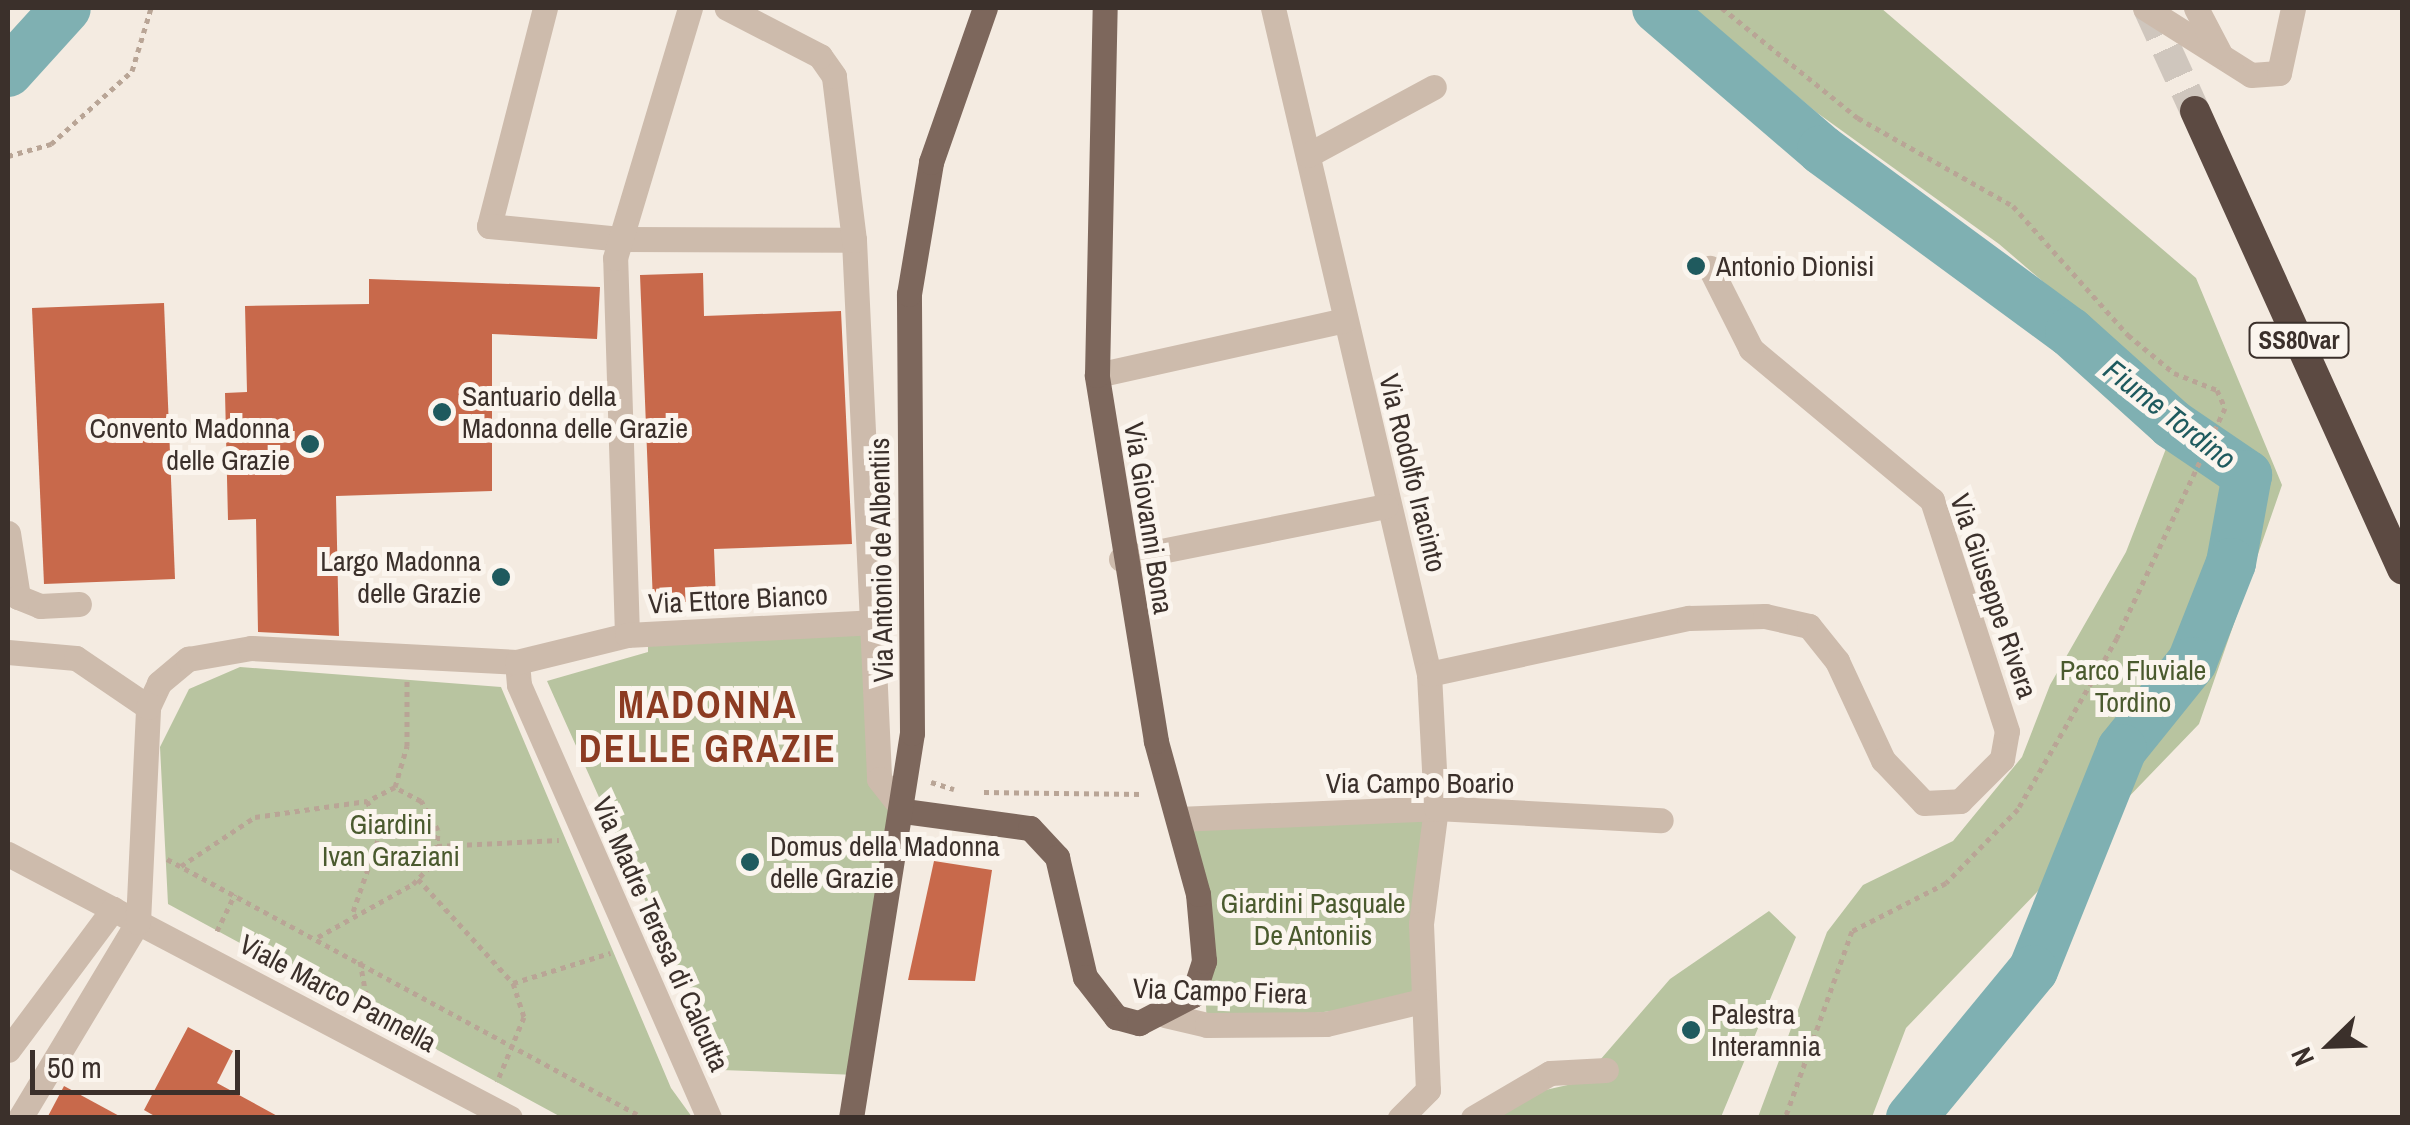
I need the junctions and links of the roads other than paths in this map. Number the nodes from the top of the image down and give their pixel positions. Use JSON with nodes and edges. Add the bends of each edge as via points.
{"nodes":[{"id":1,"x":546,"y":8,"type":"edge"},
{"id":2,"x":690,"y":8,"type":"edge"},
{"id":3,"x":726,"y":8,"type":"edge"},
{"id":4,"x":984,"y":8,"type":"edge"},
{"id":5,"x":1106,"y":8,"type":"edge"},
{"id":6,"x":1273,"y":8,"type":"edge"},
{"id":7,"x":2145,"y":8,"type":"edge"},
{"id":8,"x":2196,"y":8,"type":"edge"},
{"id":9,"x":2293,"y":8,"type":"edge"},
{"id":10,"x":2220,"y":55,"type":"junction"},
{"id":11,"x":1434,"y":87,"type":"dead end"},
{"id":12,"x":2195,"y":110,"type":"tunnel mouth"},
{"id":13,"x":1308,"y":156,"type":"junction"},
{"id":14,"x":622,"y":238,"type":"junction"},
{"id":15,"x":854,"y":240,"type":"junction"},
{"id":16,"x":1710,"y":268,"type":"dead end"},
{"id":17,"x":1345,"y":320,"type":"junction"},
{"id":18,"x":1098,"y":375,"type":"junction"},
{"id":19,"x":1386,"y":506,"type":"junction"},
{"id":20,"x":8,"y":533,"type":"edge"},
{"id":21,"x":1121,"y":559,"type":"junction"},
{"id":22,"x":2402,"y":569,"type":"edge"},
{"id":23,"x":79,"y":604,"type":"dead end"},
{"id":24,"x":872,"y":622,"type":"junction"},
{"id":25,"x":627,"y":635,"type":"junction"},
{"id":26,"x":8,"y":652,"type":"edge"},
{"id":27,"x":517,"y":662,"type":"junction"},
{"id":28,"x":1430,"y":674,"type":"junction"},
{"id":29,"x":148,"y":707,"type":"junction"},
{"id":30,"x":1174,"y":806,"type":"junction"},
{"id":31,"x":1436,"y":808,"type":"junction"},
{"id":32,"x":904,"y":811,"type":"junction"},
{"id":33,"x":1661,"y":820,"type":"dead end"},
{"id":34,"x":8,"y":854,"type":"edge"},
{"id":35,"x":103,"y":904,"type":"junction"},
{"id":36,"x":138,"y":922,"type":"junction"},
{"id":37,"x":1422,"y":1002,"type":"junction"},
{"id":38,"x":1164,"y":1016,"type":"junction"},
{"id":39,"x":8,"y":1050,"type":"edge"},
{"id":40,"x":1606,"y":1070,"type":"dead end"},
{"id":41,"x":20,"y":1118,"type":"edge"},
{"id":42,"x":510,"y":1118,"type":"edge"},
{"id":43,"x":710,"y":1118,"type":"edge"},
{"id":44,"x":851,"y":1118,"type":"edge"},
{"id":45,"x":1400,"y":1118,"type":"edge"},
{"id":46,"x":1473,"y":1118,"type":"edge"}],
"edges":[{"from":1,"to":14,"type":"street","via":[[490,226]]},
{"from":2,"to":14,"type":"street","name":"Via Ettore Bianco"},
{"from":3,"to":15,"type":"street","via":[[820,56],[834,76]]},
{"from":4,"to":32,"type":"main road","name":"Via Antonio de Albentiis","via":[[931,162],[909,294],[907,466],[917,612]]},
{"from":5,"to":18,"type":"main road","name":"Via Giovanni Bona"},
{"from":6,"to":13,"type":"street","name":"Via Rodolfo Iracinto"},
{"from":7,"to":10,"type":"street"},
{"from":8,"to":10,"type":"street"},
{"from":9,"to":10,"type":"street","via":[[2280,73],[2251,76]]},
{"from":11,"to":13,"type":"street"},
{"from":12,"to":22,"type":"highway","number":"SS80var"},
{"from":13,"to":17,"type":"street","name":"Via Rodolfo Iracinto"},
{"from":14,"to":15,"type":"street"},
{"from":14,"to":25,"type":"street","name":"Via Ettore Bianco","via":[[615,258]]},
{"from":15,"to":24,"type":"street"},
{"from":16,"to":28,"type":"street","name":"Via Giuseppe Rivera","via":[[1751,349],[1932,500],[2007,745],[1986,780],[1949,805],[1911,794],[1878,751],[1818,638],[1808,626],[1765,616],[1689,618]]},
{"from":17,"to":18,"type":"street"},
{"from":17,"to":19,"type":"street","name":"Via Rodolfo Iracinto"},
{"from":18,"to":21,"type":"main road","name":"Via Giovanni Bona"},
{"from":19,"to":21,"type":"street"},
{"from":19,"to":28,"type":"street","name":"Via Rodolfo Iracinto"},
{"from":20,"to":23,"type":"street","via":[[18,597],[40,606]]},
{"from":21,"to":30,"type":"main road","name":"Via Giovanni Bona"},
{"from":24,"to":25,"type":"street","name":"Via Ettore Bianco"},
{"from":24,"to":32,"type":"street","via":[[879,779]]},
{"from":25,"to":27,"type":"street"},
{"from":26,"to":29,"type":"street","via":[[76,658]]},
{"from":27,"to":29,"type":"street","via":[[251,648],[204,655],[171,670]]},
{"from":27,"to":43,"type":"street","name":"Via Madre Teresa di Calcutta"},
{"from":28,"to":31,"type":"street","name":"Via Rodolfo Iracinto"},
{"from":29,"to":36,"type":"street"},
{"from":30,"to":31,"type":"street","name":"Via Campo Boario"},
{"from":30,"to":38,"type":"main road","name":"Via Giovanni Bona","via":[[1198,894],[1204,961],[1193,995]]},
{"from":31,"to":33,"type":"street","name":"Via Campo Boario"},
{"from":31,"to":37,"type":"street","name":"Via Rodolfo Iracinto","via":[[1421,924]]},
{"from":32,"to":38,"type":"main road","name":"Via Campo Fiera","via":[[1030,828],[1063,870],[1092,994],[1116,1017],[1140,1023]]},
{"from":32,"to":44,"type":"main road","name":"Via Antonio de Albentiis"},
{"from":34,"to":35,"type":"street","name":"Viale Marco Pannella"},
{"from":35,"to":36,"type":"street","name":"Viale Marco Pannella"},
{"from":35,"to":39,"type":"street"},
{"from":36,"to":41,"type":"street"},
{"from":36,"to":42,"type":"street","name":"Viale Marco Pannella"},
{"from":37,"to":38,"type":"street","name":"Via Campo Fiera","via":[[1326,1024],[1207,1025]]},
{"from":37,"to":45,"type":"street","name":"Via Rodolfo Iracinto","via":[[1428,1090]]},
{"from":40,"to":46,"type":"street","via":[[1550,1073]]}]}
